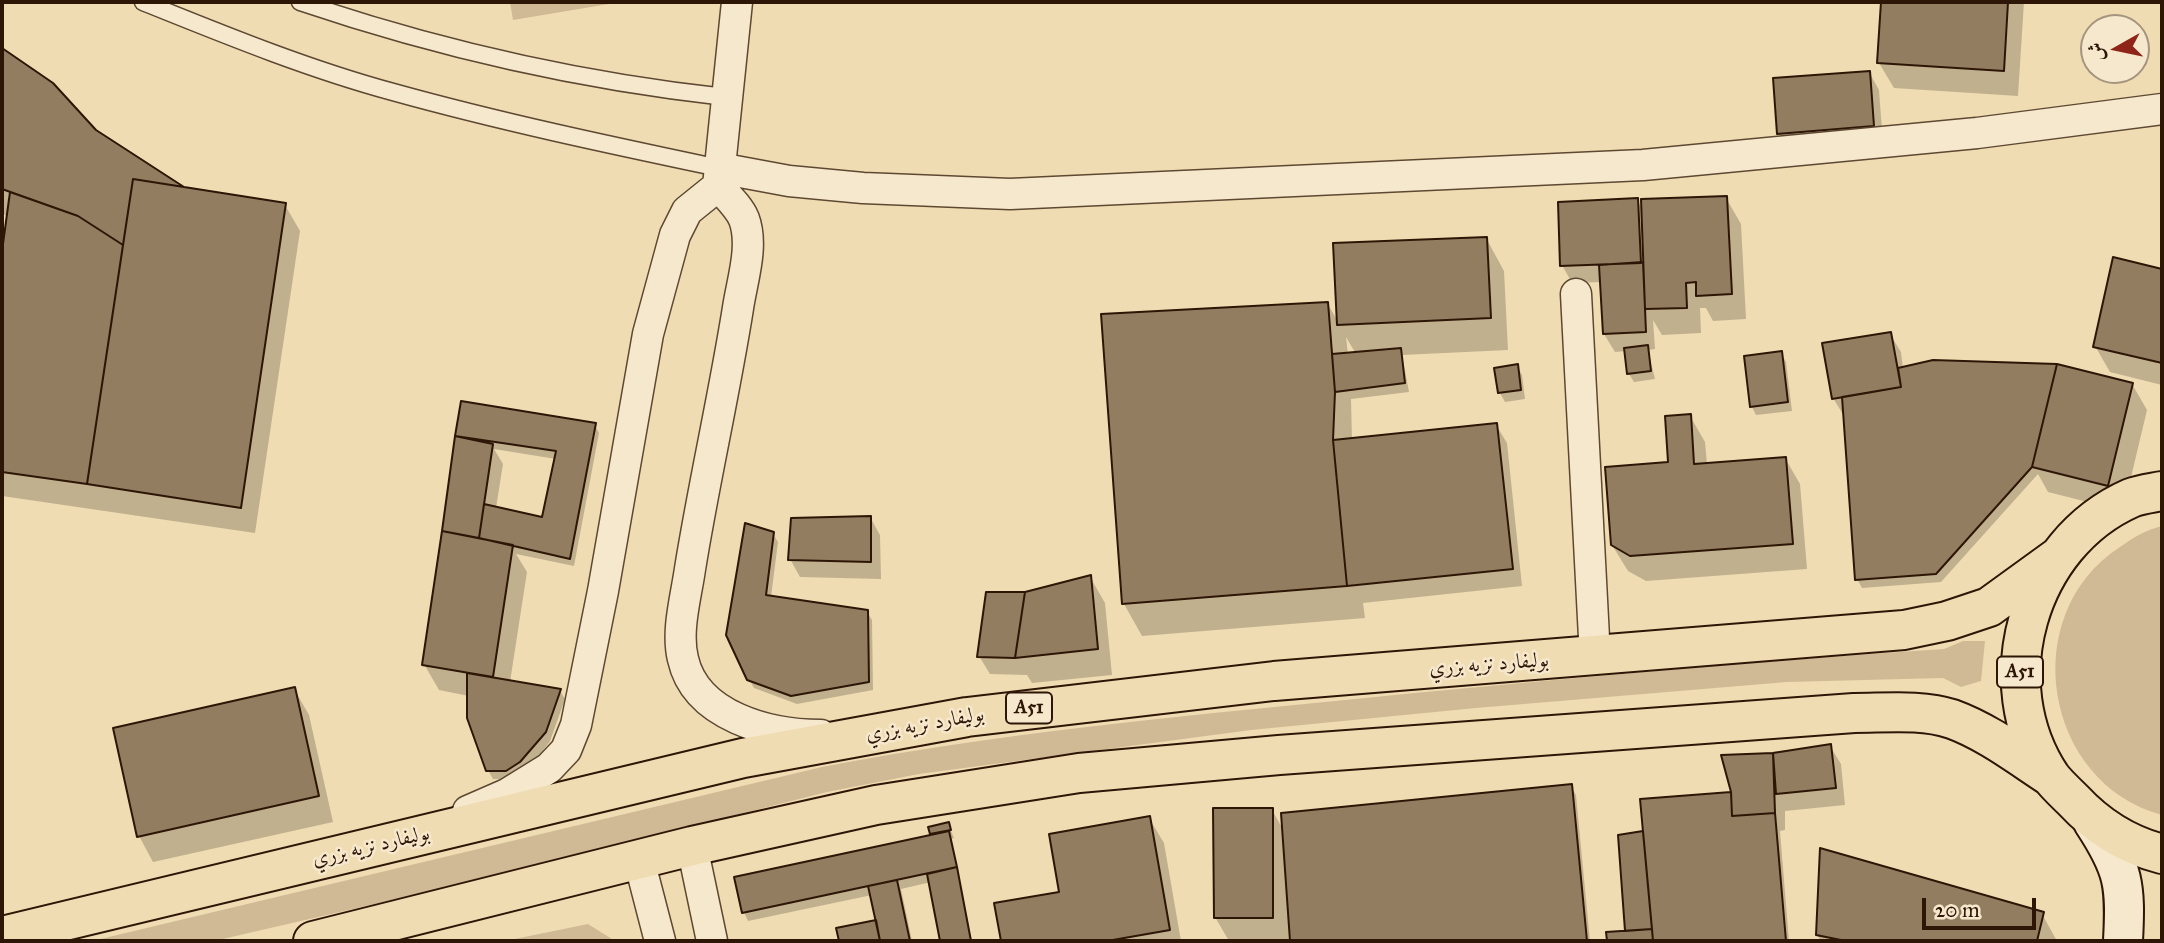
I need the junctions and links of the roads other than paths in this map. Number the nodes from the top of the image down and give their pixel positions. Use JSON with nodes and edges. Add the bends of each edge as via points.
{"nodes":[{"id":1,"x":143,"y":2,"type":"edge"},
{"id":2,"x":300,"y":2,"type":"edge"},
{"id":3,"x":737,"y":2,"type":"edge"},
{"id":4,"x":725,"y":97,"type":"junction"},
{"id":5,"x":2162,"y":109,"type":"edge"},
{"id":6,"x":719,"y":177,"type":"junction"},
{"id":7,"x":1576,"y":294,"type":"dead end"},
{"id":8,"x":2152,"y":490,"type":"edge"},
{"id":9,"x":2058,"y":557,"type":"junction"},
{"id":10,"x":1595,"y":657,"type":"junction"},
{"id":11,"x":864,"y":736,"type":"junction"},
{"id":12,"x":2051,"y":777,"type":"junction"},
{"id":13,"x":2093,"y":822,"type":"junction"},
{"id":14,"x":395,"y":841,"type":"junction"},
{"id":15,"x":692,"y":846,"type":"junction"},
{"id":16,"x":2162,"y":854,"type":"edge"},
{"id":17,"x":639,"y":860,"type":"junction"},
{"id":18,"x":2,"y":936,"type":"edge"},
{"id":19,"x":313,"y":941,"type":"edge"},
{"id":20,"x":660,"y":941,"type":"edge"},
{"id":21,"x":712,"y":941,"type":"edge"},
{"id":22,"x":2123,"y":941,"type":"edge"}],
"edges":[{"from":1,"to":6,"type":"lane","via":[[249,45],[390,92]]},
{"from":2,"to":4,"type":"lane","via":[[382,29],[547,71],[625,86]]},
{"from":3,"to":4,"type":"street"},
{"from":4,"to":6,"type":"street"},
{"from":5,"to":6,"type":"street","via":[[1977,133],[1643,165],[1010,194]]},
{"from":6,"to":11,"type":"street","via":[[744,219],[748,246],[700,505],[684,608],[683,659],[705,698],[741,720],[790,733]]},
{"from":6,"to":14,"type":"street","via":[[687,211],[675,235],[648,334],[590,657],[566,750],[549,768],[507,794]]},
{"from":7,"to":10,"type":"street"},
{"from":8,"to":9,"type":"highway","number":"A51","via":[[2091,523]]},
{"from":9,"to":10,"type":"highway","name":"بوليفارد نزيه بزري","number":"A51","via":[[1989,607],[1947,621],[1904,630]]},
{"from":9,"to":12,"type":"highway","number":"A51","via":[[2030,608],[2019,666],[2026,724]]},
{"from":10,"to":11,"type":"highway","name":"بوليفارد نزيه بزري","number":"A51","via":[[1274,681],[1068,703]]},
{"from":11,"to":14,"type":"highway","name":"بوليفارد نزيه بزري","number":"A51","via":[[743,758]]},
{"from":12,"to":13,"type":"highway","number":"A51"},
{"from":12,"to":15,"type":"highway","number":"A51","via":[[1951,719],[1919,713],[1804,715],[1079,773],[876,805]]},
{"from":13,"to":16,"type":"highway","number":"A51","via":[[2140,848]]},
{"from":13,"to":22,"type":"main road","via":[[2124,884]]},
{"from":14,"to":18,"type":"highway","name":"بوليفارد نزيه بزري","number":"A51"},
{"from":15,"to":17,"type":"highway","number":"A51"},
{"from":15,"to":21,"type":"street"},
{"from":17,"to":19,"type":"highway","number":"A51"},
{"from":17,"to":20,"type":"street"}]}
